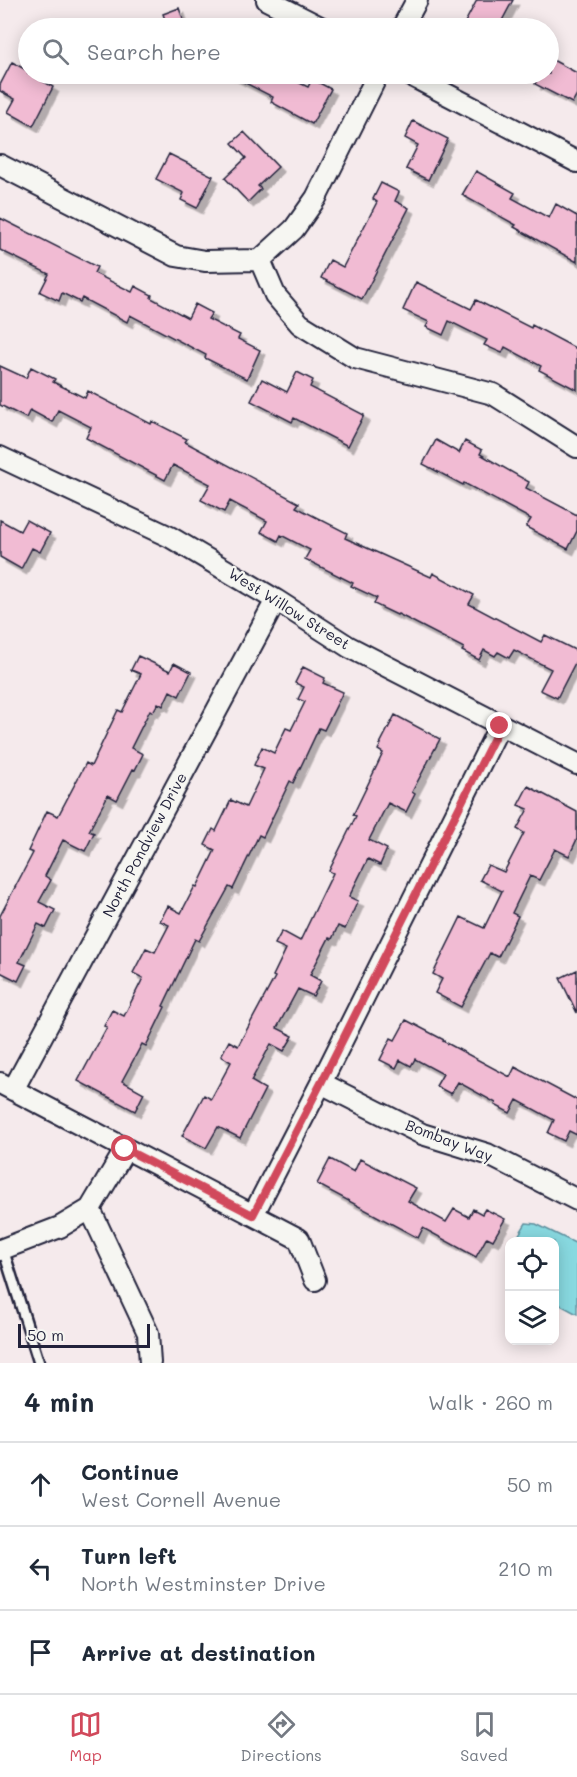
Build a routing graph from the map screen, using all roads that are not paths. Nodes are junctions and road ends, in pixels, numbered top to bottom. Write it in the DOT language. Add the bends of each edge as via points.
graph roads {
  1 [pos="267,0"];
  2 [pos="417,0"];
  3 [pos="302,18"];
  4 [pos="407,18"];
  5 [pos="373,84"];
  6 [pos="427,84"];
  7 [pos="577,162"];
  8 [pos="0,165"];
  9 [pos="260,260"];
  10 [pos="577,447"];
  11 [pos="0,457"];
  12 [pos="276,600"];
  13 [pos="500,726"];
  14 [pos="577,764"];
  15 [pos="321,1083"];
  16 [pos="7,1087"];
  17 [pos="125,1149"];
  18 [pos="577,1200"];
  19 [pos="90,1209"];
  20 [pos="253,1215"];
  21 [pos="2,1250"];
  22 [pos="315,1280"];
  23 [pos="39,1363"];
  24 [pos="150,1363"];
  1 -- 3 [label="street"];
  2 -- 4 [label="street"];
  5 -- 9 [label="street" via="316,198 294,229"];
  6 -- 7 [label="street"];
  8 -- 9 [label="street" via="176,256 205,261"];
  9 -- 10 [label="street" via="275,295 300,324 355,358 493,394"];
  11 -- 12 [label="street, West Willow Street" via="170,537"];
  12 -- 13 [label="street, West Willow Street" via="348,647"];
  12 -- 16 [label="street, North Pondview Drive"];
  13 -- 14 [label="street, West Willow Street"];
  13 -- 15 [label="street"];
  15 -- 18 [label="street, Bombay Way" via="422,1134 487,1154"];
  15 -- 20 [label="street"];
  16 -- 17 [label="street"];
  17 -- 19 [label="street"];
  17 -- 20 [label="street"];
  19 -- 21 [label="street" via="60,1227"];
  19 -- 24 [label="street" via="148,1333"];
  20 -- 22 [label="street" via="299,1239"];
  21 -- 23 [label="lane"];
}
